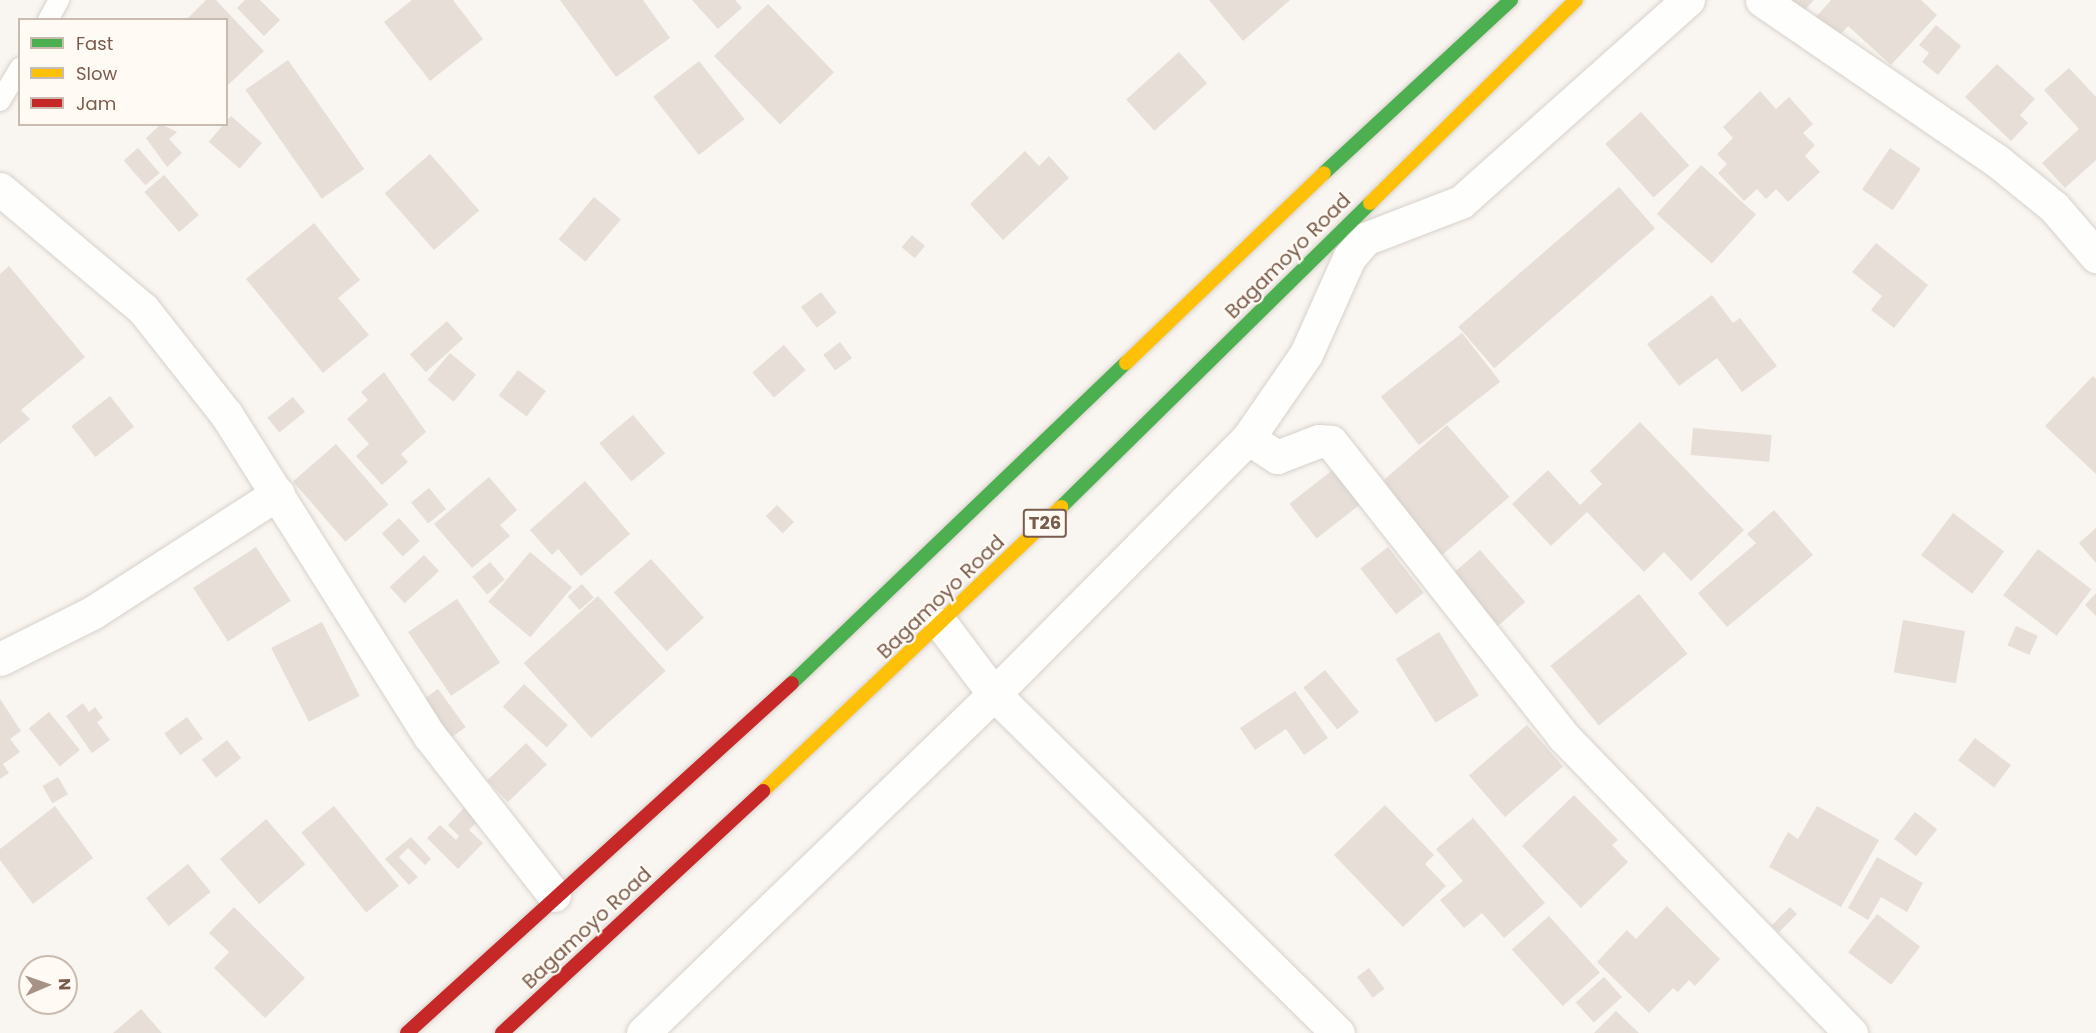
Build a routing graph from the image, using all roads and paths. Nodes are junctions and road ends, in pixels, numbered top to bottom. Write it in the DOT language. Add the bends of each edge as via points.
graph roads {
  1 [pos="59,0"];
  2 [pos="1511,0"];
  3 [pos="1576,0"];
  4 [pos="1688,0"];
  5 [pos="1762,0"];
  6 [pos="49,18"];
  7 [pos="18,71"];
  8 [pos="0,101"];
  9 [pos="0,189"];
  10 [pos="1358,231"];
  11 [pos="2096,256"];
  12 [pos="1248,438"];
  13 [pos="278,494"];
  14 [pos="942,625"];
  15 [pos="0,659"];
  16 [pos="994,694"];
  17 [pos="554,895"];
  18 [pos="407,1033"];
  19 [pos="502,1033"];
  20 [pos="643,1033"];
  21 [pos="1338,1033"];
  22 [pos="1851,1033"];
  1 -- 6 [label="lane"];
  2 -- 17 [label="main road" via="1280,213 903,582"];
  3 -- 10 [label="main road, Bagamoyo Road / T26"];
  4 -- 10 [label="street" via="1461,202"];
  5 -- 11 [label="street" via="1996,160 2054,207"];
  7 -- 8 [label="lane"];
  9 -- 13 [label="street" via="142,309 226,414"];
  10 -- 12 [label="street" via="1306,354"];
  10 -- 14 [label="main road, Bagamoyo Road / T26"];
  12 -- 16 [label="street"];
  12 -- 22 [label="street" via="1277,457 1319,441 1331,442 1563,736"];
  13 -- 15 [label="street" via="92,613"];
  13 -- 17 [label="street" via="429,735"];
  14 -- 16 [label="street"];
  14 -- 19 [label="main road, Bagamoyo Road / T26"];
  16 -- 20 [label="street"];
  16 -- 21 [label="street"];
  17 -- 18 [label="main road"];
}
